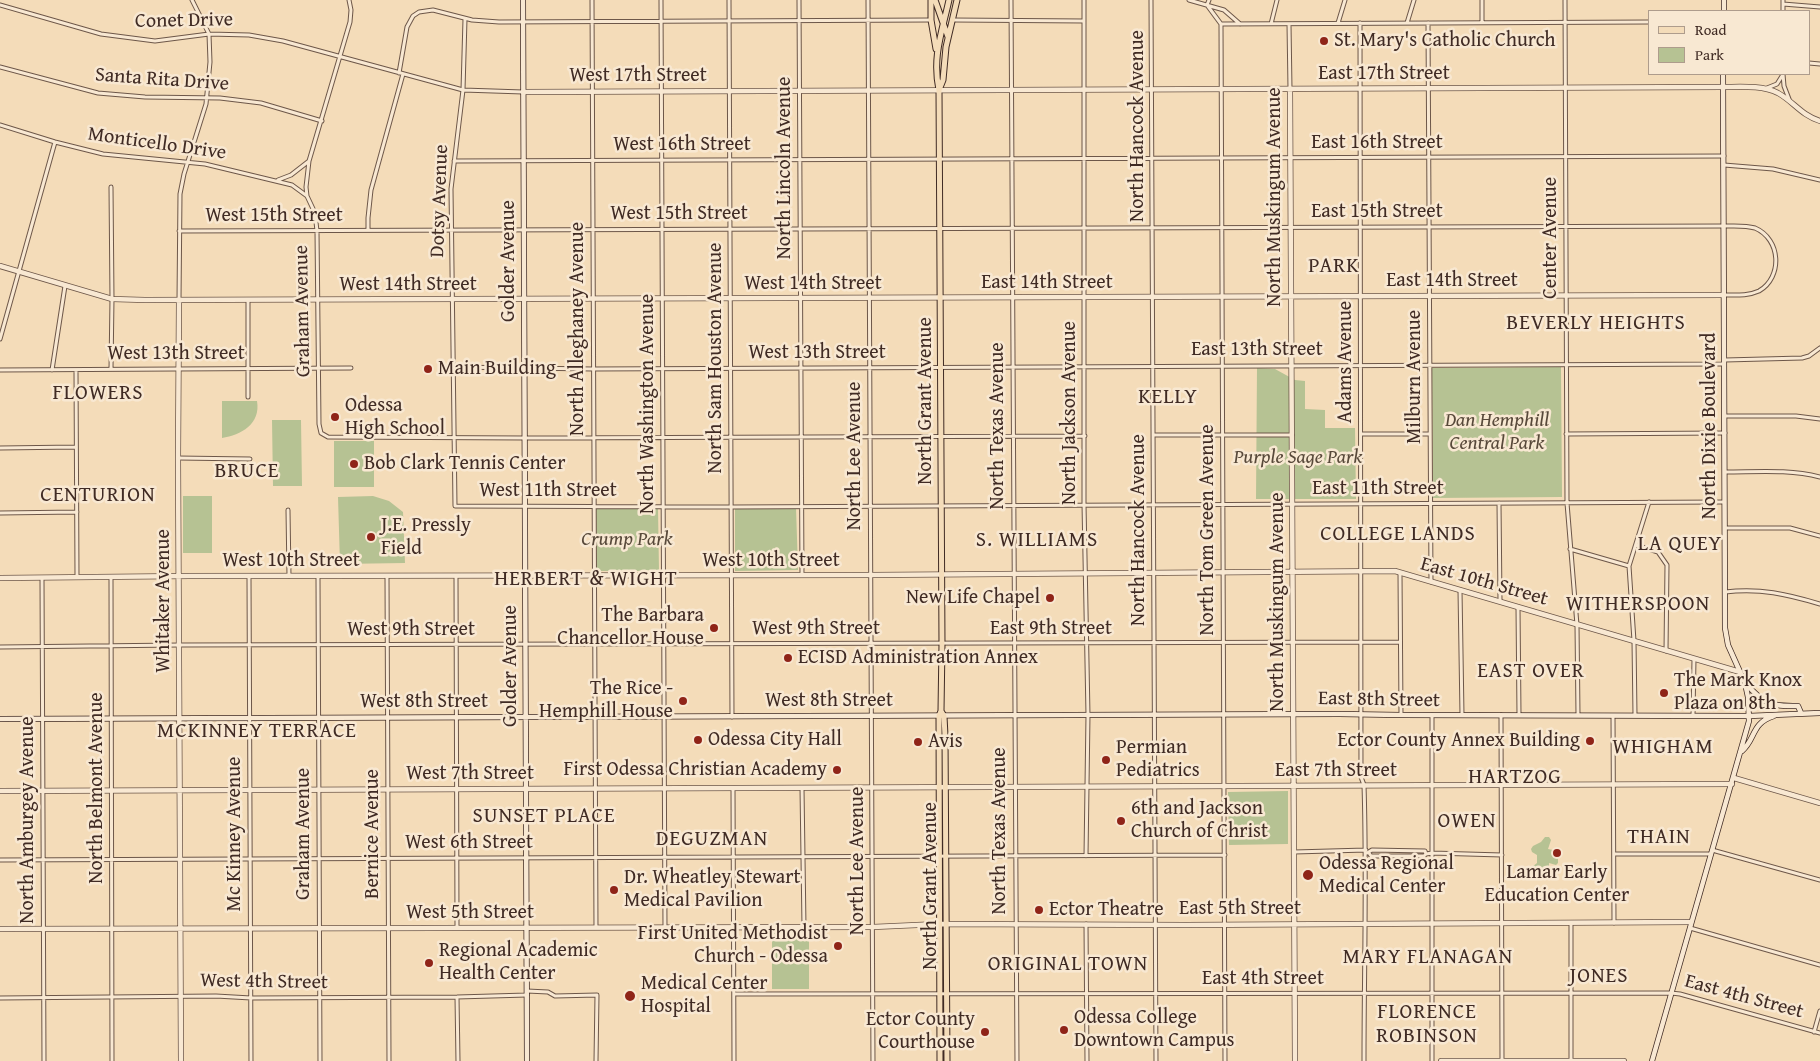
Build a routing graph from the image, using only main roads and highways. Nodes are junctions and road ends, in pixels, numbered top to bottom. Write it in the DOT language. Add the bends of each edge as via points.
graph roads {
  1 [pos="931,0"];
  2 [pos="935,0"];
  3 [pos="950,0"];
  4 [pos="957,0"];
  5 [pos="944,23"];
  6 [pos="948,37"];
  7 [pos="936,54"];
  8 [pos="939,90"];
  9 [pos="942,786"];
  10 [pos="940,1061"];
  11 [pos="946,1061"];
  1 -- 7 [label="main road"];
  2 -- 5 [label="main road"];
  3 -- 5 [label="main road"];
  4 -- 6 [label="main road, North Grant Avenue"];
  5 -- 6 [label="main road"];
  5 -- 7 [label="main road"];
  6 -- 8 [label="main road, North Grant Avenue"];
  7 -- 8 [label="main road, North Grant Avenue"];
  8 -- 9 [label="main road, North Grant Avenue"];
  9 -- 10 [label="main road, North Grant Avenue"];
  9 -- 11 [label="main road, North Grant Avenue" via="946,855"];
}
